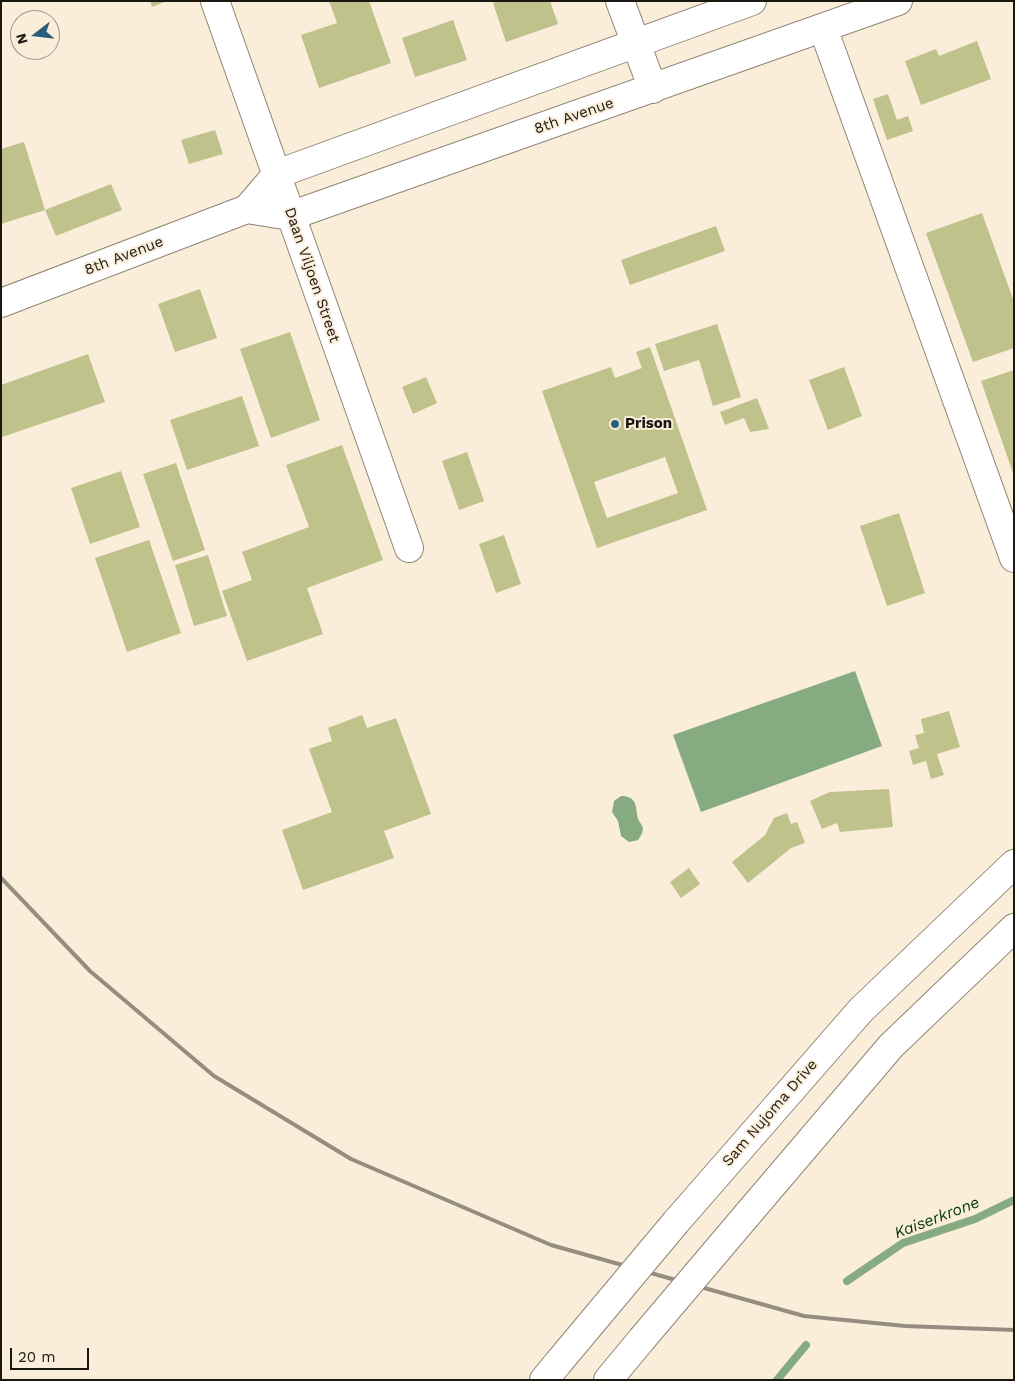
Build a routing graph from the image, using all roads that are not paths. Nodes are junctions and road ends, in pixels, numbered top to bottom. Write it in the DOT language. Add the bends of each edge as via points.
graph roads {
  1 [pos="215,1"];
  2 [pos="620,1"];
  3 [pos="752,1"];
  4 [pos="898,1"];
  5 [pos="823,28"];
  6 [pos="635,44"];
  7 [pos="653,89"];
  8 [pos="277,174"];
  9 [pos="247,209"];
  10 [pos="290,216"];
  11 [pos="1,303"];
  12 [pos="409,548"];
  13 [pos="1014,558"];
  14 [pos="1014,864"];
  15 [pos="1014,928"];
  16 [pos="551,1371"];
  17 [pos="608,1380"];
  1 -- 8 [label="street, Daan Viljoen Street"];
  2 -- 6 [label="street"];
  3 -- 6 [label="street, 8th Avenue"];
  4 -- 5 [label="street, 8th Avenue"];
  5 -- 7 [label="street, 8th Avenue"];
  5 -- 13 [label="street"];
  6 -- 7 [label="street"];
  6 -- 8 [label="street, 8th Avenue"];
  7 -- 10 [label="street, 8th Avenue"];
  8 -- 9 [label="street, 8th Avenue"];
  8 -- 10 [label="street, Daan Viljoen Street"];
  9 -- 10 [label="street, 8th Avenue"];
  9 -- 11 [label="street, 8th Avenue"];
  10 -- 12 [label="street, Daan Viljoen Street"];
  14 -- 16 [label="street, Sam Nujoma Drive, bridge" via="861,1010"];
  15 -- 17 [label="street, bridge" via="891,1046"];
}
